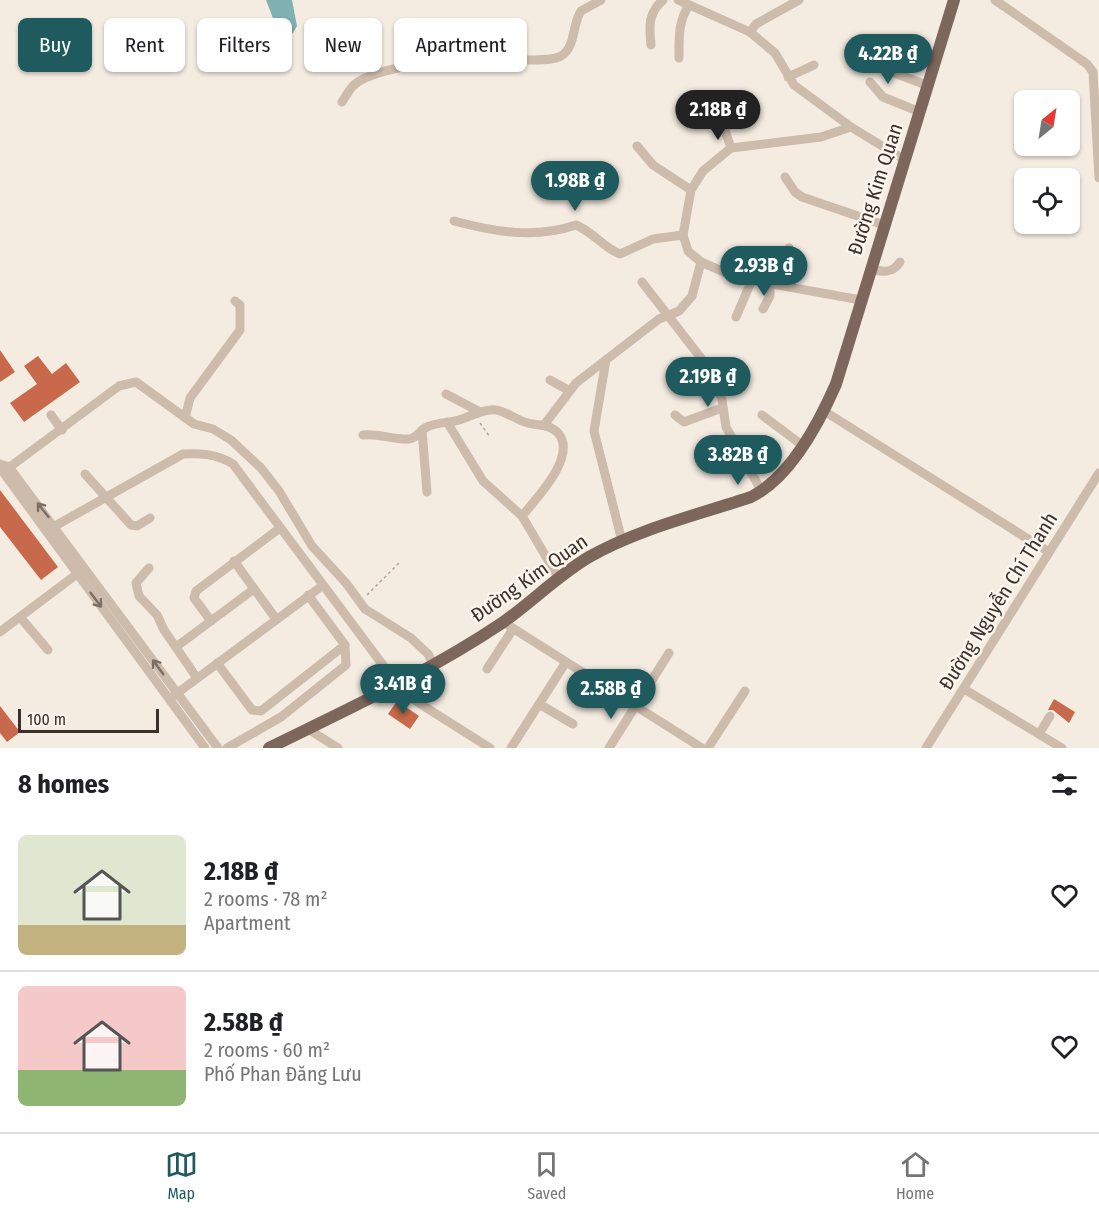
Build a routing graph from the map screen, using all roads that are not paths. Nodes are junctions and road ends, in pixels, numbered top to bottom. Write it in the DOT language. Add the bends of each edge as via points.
graph roads {
  1 [pos="601,0"];
  2 [pos="663,0"];
  3 [pos="678,0"];
  4 [pos="799,0"];
  5 [pos="954,0"];
  6 [pos="995,0"];
  7 [pos="689,5"];
  8 [pos="750,32"];
  9 [pos="651,45"];
  10 [pos="679,58"];
  11 [pos="857,58"];
  12 [pos="527,59"];
  13 [pos="814,65"];
  14 [pos="394,71"];
  15 [pos="788,76"];
  16 [pos="870,82"];
  17 [pos="929,86"];
  18 [pos="342,102"];
  19 [pos="717,106"];
  20 [pos="920,112"];
  21 [pos="851,127"];
  22 [pos="637,146"];
  23 [pos="731,148"];
  24 [pos="905,160"];
  25 [pos="786,177"];
  26 [pos="1099,178"];
  27 [pos="691,190"];
  28 [pos="454,221"];
  29 [pos="884,225"];
  30 [pos="683,235"];
  31 [pos="789,248"];
  32 [pos="701,262"];
  33 [pos="900,262"];
  34 [pos="870,269"];
  35 [pos="642,282"];
  36 [pos="751,282"];
  37 [pos="770,284"];
  38 [pos="783,285"];
  39 [pos="861,300"];
  40 [pos="235,301"];
  41 [pos="763,309"];
  42 [pos="670,314"];
  43 [pos="736,317"];
  44 [pos="606,360"];
  45 [pos="550,380"];
  46 [pos="568,390"];
  47 [pos="446,394"];
  48 [pos="722,408"];
  49 [pos="824,411"];
  50 [pos="477,413"];
  51 [pos="51,415"];
  52 [pos="675,415"];
  53 [pos="762,415"];
  54 [pos="185,418"];
  55 [pos="447,422"];
  56 [pos="544,425"];
  57 [pos="62,430"];
  58 [pos="422,430"];
  59 [pos="363,435"];
  60 [pos="802,445"];
  61 [pos="3,468"];
  62 [pos="1099,473"];
  63 [pos="85,474"];
  64 [pos="427,492"];
  65 [pos="762,492"];
  66 [pos="106,497"];
  67 [pos="522,516"];
  68 [pos="150,518"];
  69 [pos="56,526"];
  70 [pos="280,528"];
  71 [pos="622,541"];
  72 [pos="1049,552"];
  73 [pos="234,561"];
  74 [pos="86,568"];
  75 [pos="149,568"];
  76 [pos="77,575"];
  77 [pos="558,577"];
  78 [pos="322,586"];
  79 [pos="254,589"];
  80 [pos="308,595"];
  81 [pos="20,617"];
  82 [pos="276,619"];
  83 [pos="211,621"];
  84 [pos="508,625"];
  85 [pos="0,633"];
  86 [pos="345,645"];
  87 [pos="176,647"];
  88 [pos="48,650"];
  89 [pos="669,653"];
  90 [pos="566,662"];
  91 [pos="217,663"];
  92 [pos="433,664"];
  93 [pos="487,669"];
  94 [pos="197,678"];
  95 [pos="394,685"];
  96 [pos="963,689"];
  97 [pos="745,691"];
  98 [pos="173,697"];
  99 [pos="539,704"];
  100 [pos="636,706"];
  101 [pos="1050,716"];
  102 [pos="573,724"];
  103 [pos="308,729"];
  104 [pos="1039,734"];
  105 [pos="205,748"];
  106 [pos="218,748"];
  107 [pos="227,748"];
  108 [pos="269,748"];
  109 [pos="338,748"];
  110 [pos="490,748"];
  111 [pos="511,748"];
  112 [pos="610,748"];
  113 [pos="702,748"];
  114 [pos="708,748"];
  115 [pos="926,748"];
  116 [pos="1062,748"];
  1 -- 12 [label="street" via="581,11 567,51 559,57"];
  2 -- 9 [label="street" via="649,22"];
  3 -- 7 [label="street"];
  4 -- 8 [label="street" via="756,24"];
  5 -- 17 [label="main road, Đường Kim Quan"];
  6 -- 26 [label="street" via="1093,72"];
  7 -- 8 [label="street"];
  7 -- 10 [label="street" via="679,32"];
  8 -- 15 [label="street" via="775,54"];
  11 -- 17 [label="street"];
  13 -- 15 [label="street"];
  14 -- 18 [label="street" via="355,84"];
  15 -- 21 [label="street" via="807,96"];
  16 -- 20 [label="street" via="883,97"];
  17 -- 20 [label="main road, Đường Kim Quan"];
  19 -- 23 [label="street"];
  20 -- 24 [label="main road, Đường Kim Quan"];
  21 -- 23 [label="street" via="822,137"];
  21 -- 24 [label="street"];
  22 -- 27 [label="street" via="653,165"];
  23 -- 27 [label="street" via="703,171"];
  24 -- 29 [label="main road, Đường Kim Quan"];
  25 -- 29 [label="street" via="802,197"];
  27 -- 30 [label="street"];
  28 -- 30 [label="street" via="480,228 551,234 576,225 620,254 653,239"];
  29 -- 34 [label="main road, Đường Kim Quan"];
  30 -- 32 [label="street" via="688,251"];
  31 -- 38 [label="street"];
  32 -- 36 [label="street"];
  32 -- 42 [label="street" via="692,296 679,311"];
  33 -- 34 [label="street" via="888,272"];
  34 -- 39 [label="main road, Đường Kim Quan"];
  35 -- 42 [label="street"];
  36 -- 37 [label="street"];
  36 -- 43 [label="street"];
  37 -- 38 [label="street"];
  37 -- 41 [label="street" via="770,296"];
  38 -- 39 [label="street"];
  39 -- 49 [label="main road, Đường Kim Quan"];
  40 -- 54 [label="street" via="240,305 240,330 190,398"];
  42 -- 44 [label="street"];
  42 -- 48 [label="street" via="711,371"];
  44 -- 46 [label="street"];
  44 -- 71 [label="street" via="594,431"];
  45 -- 46 [label="street"];
  46 -- 56 [label="street"];
  47 -- 50 [label="street"];
  48 -- 52 [label="street" via="683,423"];
  48 -- 65 [label="street" via="726,427"];
  49 -- 60 [label="main road, Đường Kim Quan"];
  49 -- 72 [label="street"];
  50 -- 55 [label="street"];
  50 -- 56 [label="street" via="497,410"];
  51 -- 57 [label="street"];
  53 -- 60 [label="street"];
  54 -- 57 [label="street" via="146,387 128,382"];
  54 -- 92 [label="street" via="221,433 261,468 312,546 359,602 371,614 411,638"];
  55 -- 58 [label="street"];
  55 -- 67 [label="street" via="483,481"];
  56 -- 67 [label="street" via="559,434 564,446 562,458 555,474"];
  57 -- 61 [label="street"];
  58 -- 59 [label="street" via="408,439"];
  58 -- 64 [label="street"];
  60 -- 65 [label="main road, Đường Kim Quan"];
  69 -- 61 [label="street, one-way"];
  61 -- 76 [label="street"];
  62 -- 72 [label="street, Đường Nguyễn Chí Thanh"];
  63 -- 66 [label="street"];
  65 -- 71 [label="main road, Đường Kim Quan"];
  66 -- 68 [label="street" via="131,525 137,526"];
  66 -- 69 [label="street"];
  66 -- 70 [label="street" via="183,454 204,453 233,464"];
  67 -- 77 [label="street"];
  69 -- 74 [label="street"];
  70 -- 73 [label="street"];
  70 -- 78 [label="street"];
  71 -- 77 [label="main road, Đường Kim Quan"];
  72 -- 96 [label="street, Đường Nguyễn Chí Thanh"];
  73 -- 79 [label="street"];
  73 -- 83 [label="street" via="196,591 194,598"];
  74 -- 76 [label="street"];
  98 -- 74 [label="street, one-way"];
  75 -- 87 [label="street" via="136,584 139,596 157,615"];
  76 -- 81 [label="street"];
  76 -- 98 [label="street, one-way"];
  77 -- 84 [label="main road, Đường Kim Quan"];
  78 -- 80 [label="street"];
  78 -- 95 [label="street"];
  79 -- 82 [label="street"];
  79 -- 83 [label="street"];
  80 -- 82 [label="street"];
  80 -- 86 [label="street"];
  81 -- 85 [label="street"];
  81 -- 88 [label="street"];
  82 -- 91 [label="street"];
  83 -- 87 [label="street"];
  84 -- 90 [label="street"];
  84 -- 92 [label="main road, Đường Kim Quan"];
  84 -- 93 [label="street"];
  86 -- 91 [label="street" via="261,711 252,710"];
  86 -- 107 [label="street" via="346,665 281,717"];
  87 -- 94 [label="street"];
  89 -- 100 [label="street"];
  90 -- 99 [label="street"];
  90 -- 100 [label="street"];
  91 -- 94 [label="street"];
  92 -- 95 [label="main road, Đường Kim Quan"];
  94 -- 98 [label="street"];
  95 -- 103 [label="main road, Đường Kim Quan"];
  95 -- 110 [label="street"];
  96 -- 104 [label="street"];
  96 -- 115 [label="street, Đường Nguyễn Chí Thanh"];
  97 -- 114 [label="street"];
  98 -- 105 [label="street"];
  98 -- 106 [label="street"];
  99 -- 102 [label="street"];
  99 -- 111 [label="street"];
  100 -- 112 [label="street"];
  100 -- 113 [label="street"];
  101 -- 104 [label="street"];
  103 -- 108 [label="main road, Đường Kim Quan"];
  103 -- 109 [label="street"];
  104 -- 116 [label="street"];
}
